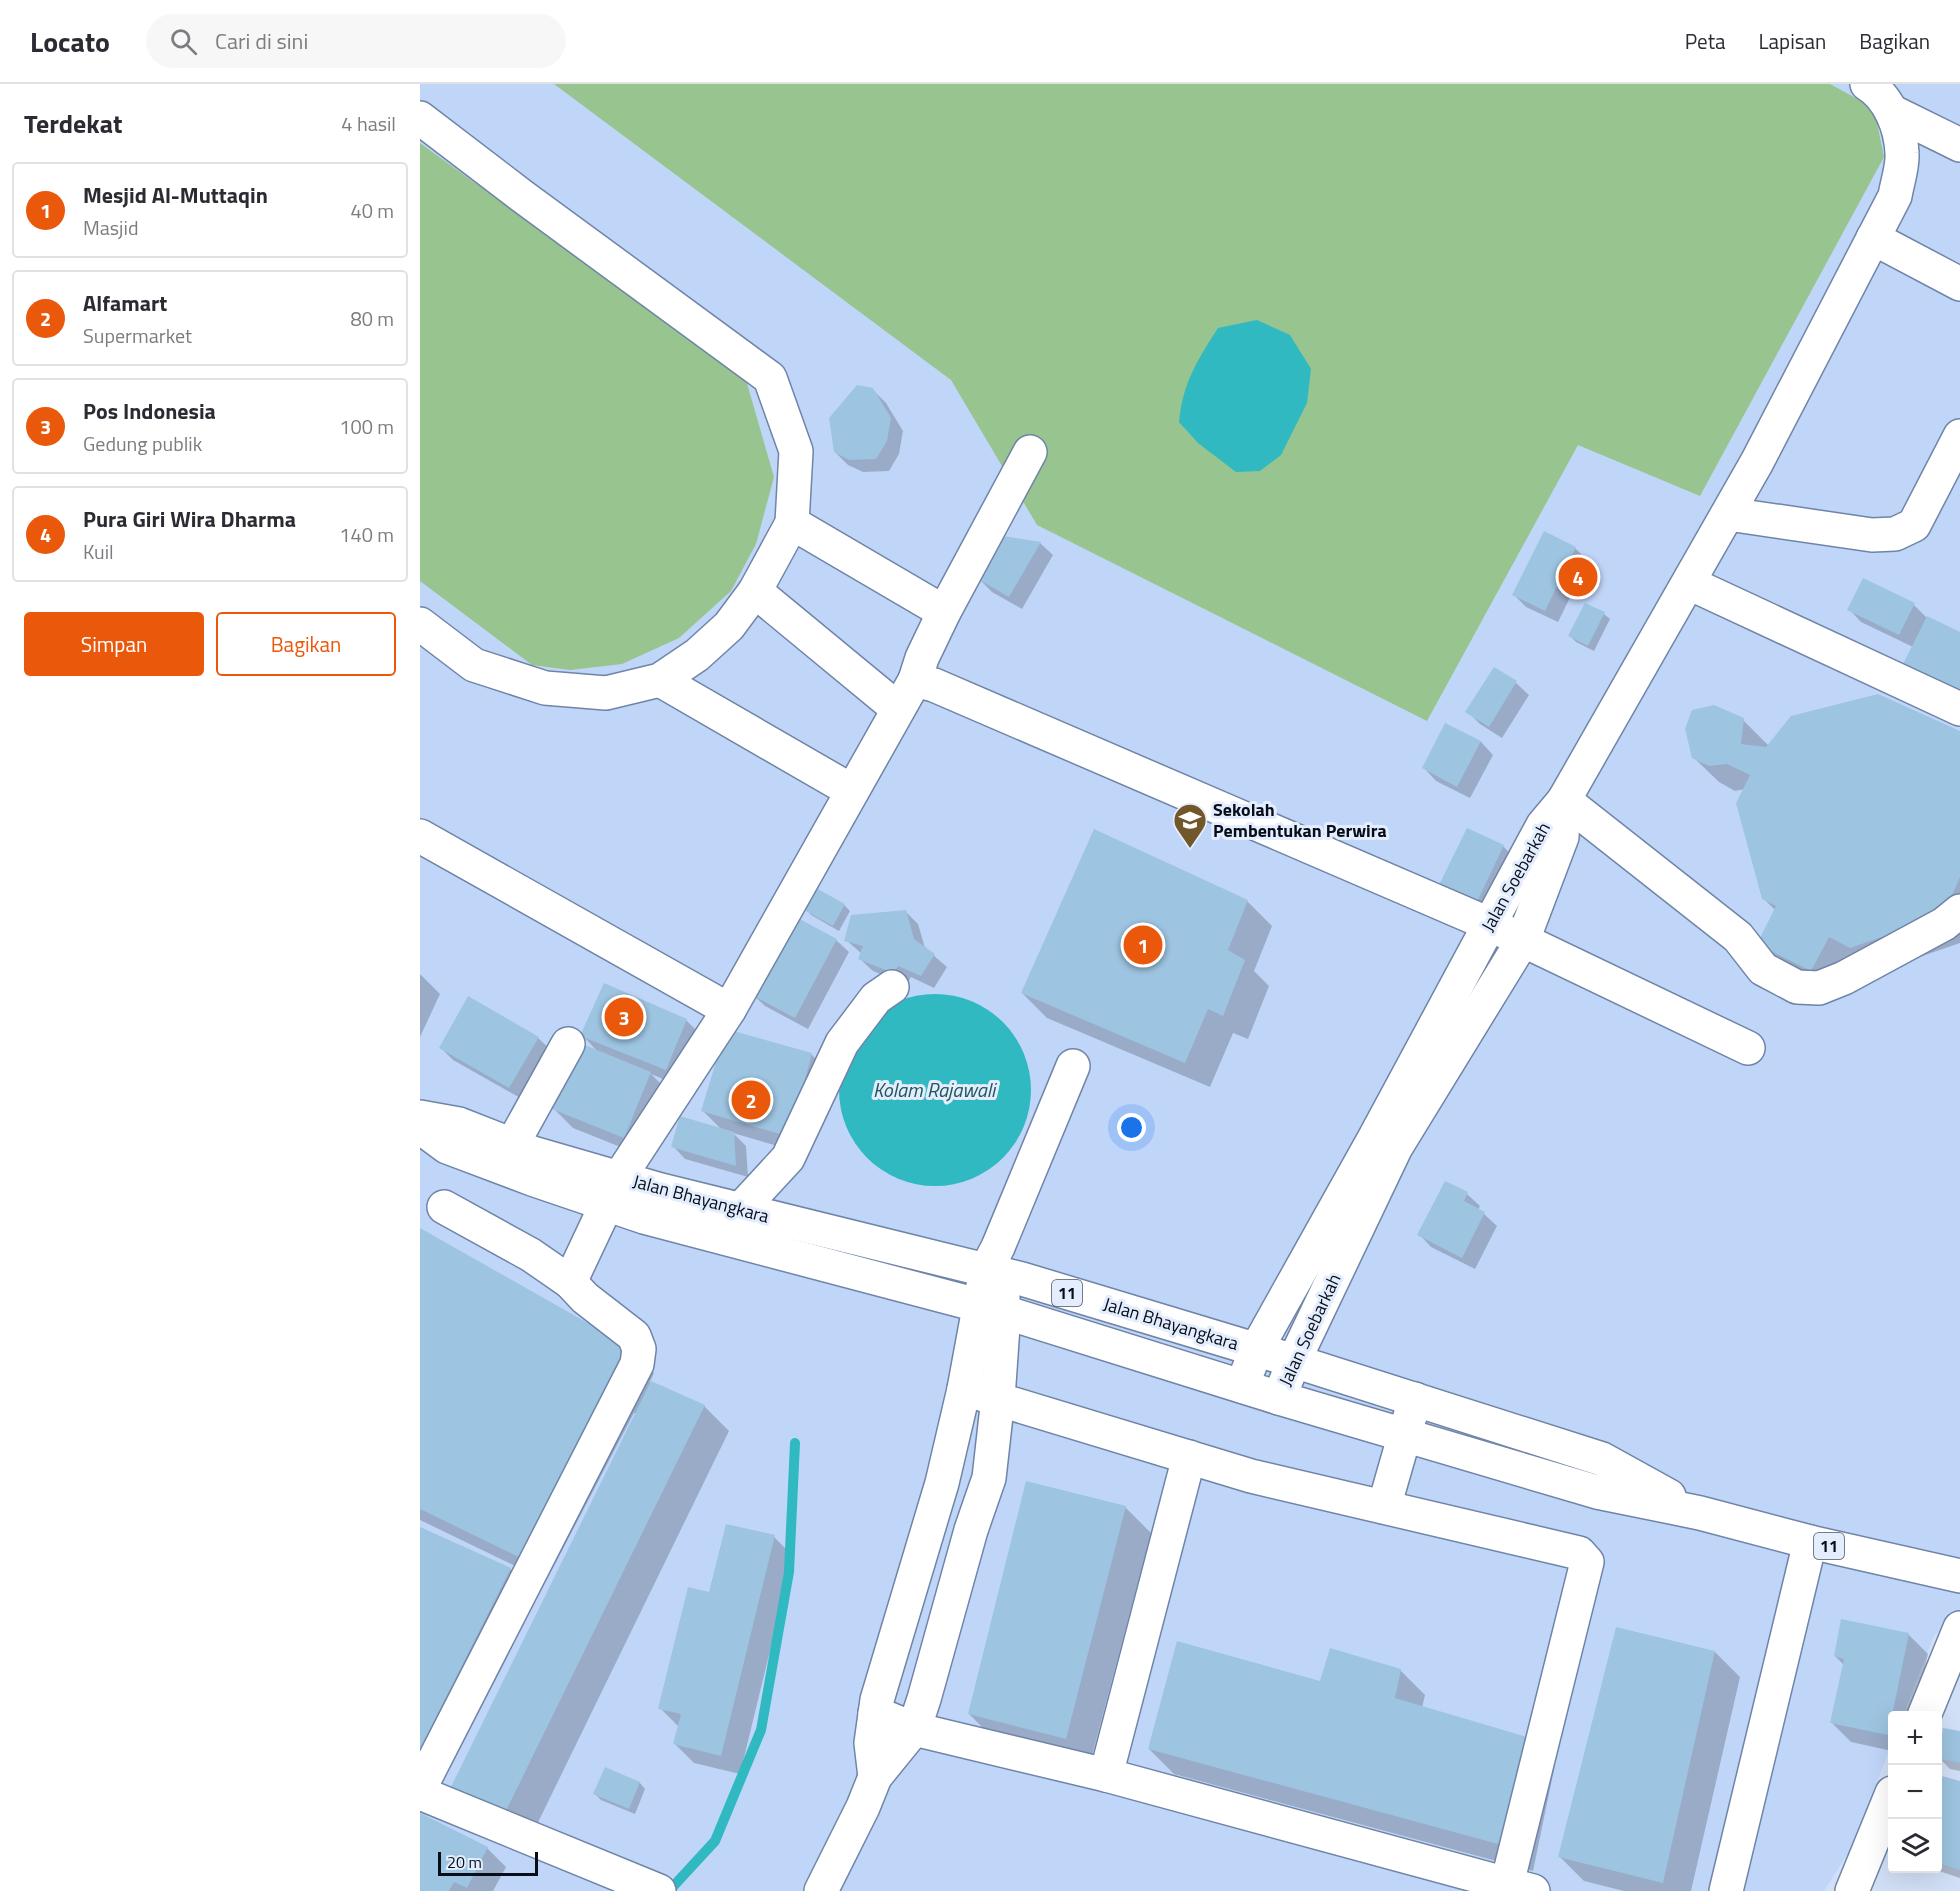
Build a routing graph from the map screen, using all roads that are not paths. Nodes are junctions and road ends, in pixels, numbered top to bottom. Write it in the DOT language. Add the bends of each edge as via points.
graph roads {
  1 [pos="1867,84"];
  2 [pos="1893,112"];
  3 [pos="420,118"];
  4 [pos="1960,145"];
  5 [pos="1873,238"];
  6 [pos="1960,284"];
  7 [pos="1960,436"];
  8 [pos="1030,452"];
  9 [pos="1728,514"];
  10 [pos="792,523"];
  11 [pos="1689,583"];
  12 [pos="755,591"];
  13 [pos="944,612"];
  14 [pos="420,624"];
  15 [pos="660,680"];
  16 [pos="915,680"];
  17 [pos="898,709"];
  18 [pos="1960,709"];
  19 [pos="852,791"];
  20 [pos="1564,800"];
  21 [pos="420,836"];
  22 [pos="1960,911"];
  23 [pos="1489,924"];
  24 [pos="1523,940"];
  25 [pos="892,987"];
  26 [pos="729,1010"];
  27 [pos="568,1044"];
  28 [pos="1748,1048"];
  29 [pos="1073,1066"];
  30 [pos="420,1118"];
  31 [pos="420,1127"];
  32 [pos="512,1145"];
  33 [pos="613,1191"];
  34 [pos="444,1207"];
  35 [pos="740,1210"];
  36 [pos="728,1240"];
  37 [pos="995,1264"];
  38 [pos="570,1282"];
  39 [pos="992,1309"];
  40 [pos="1256,1350"];
  41 [pos="1294,1361"];
  42 [pos="1242,1386"];
  43 [pos="964,1389"];
  44 [pos="998,1398"];
  45 [pos="1279,1398"];
  46 [pos="1414,1399"];
  47 [pos="1404,1435"];
  48 [pos="1189,1457"];
  49 [pos="1384,1507"];
  50 [pos="1700,1513"];
  51 [pos="1810,1542"];
  52 [pos="1960,1576"];
  53 [pos="1960,1628"];
  54 [pos="1926,1711"];
  55 [pos="874,1713"];
  56 [pos="914,1729"];
  57 [pos="1106,1774"];
  58 [pos="875,1777"];
  59 [pos="420,1788"];
  60 [pos="420,1793"];
  61 [pos="1888,1805"];
  62 [pos="1520,1887"];
  63 [pos="659,1891"];
  64 [pos="821,1891"];
  65 [pos="1726,1891"];
  66 [pos="1852,1891"];
  1 -- 2 [label="main road"];
  2 -- 4 [label="main road"];
  2 -- 5 [label="main road" via="1902,154 1895,196"];
  3 -- 10 [label="main road" via="770,378 796,451"];
  5 -- 6 [label="main road"];
  5 -- 9 [label="main road"];
  7 -- 9 [label="main road" via="1914,525 1896,534 1872,535"];
  8 -- 13 [label="main road"];
  9 -- 11 [label="main road"];
  10 -- 12 [label="main road"];
  10 -- 13 [label="main road"];
  11 -- 18 [label="main road"];
  11 -- 20 [label="main road"];
  12 -- 15 [label="main road" via="729,626 697,655"];
  12 -- 17 [label="main road"];
  13 -- 16 [label="main road"];
  14 -- 15 [label="main road" via="474,665 545,688 606,693"];
  15 -- 19 [label="main road"];
  16 -- 17 [label="main road"];
  16 -- 23 [label="main road"];
  17 -- 19 [label="main road"];
  19 -- 26 [label="main road"];
  20 -- 22 [label="main road" via="1738,937 1763,969 1797,987 1819,988 1844,978 1944,924"];
  20 -- 23 [label="main road, Jalan Soebarkah" via="1543,825"];
  20 -- 24 [label="main road, Jalan Soebarkah" via="1562,837"];
  21 -- 26 [label="main road"];
  23 -- 24 [label="main road"];
  23 -- 40 [label="main road, Jalan Soebarkah"];
  24 -- 28 [label="main road"];
  24 -- 41 [label="main road, Jalan Soebarkah" via="1396,1147"];
  25 -- 35 [label="main road" via="876,998 842,1043 788,1158"];
  26 -- 33 [label="main road"];
  27 -- 32 [label="main road"];
  29 -- 37 [label="main road"];
  30 -- 32 [label="main road, Jalan Bhayangkara / 11" via="459,1124"];
  31 -- 33 [label="main road, Jalan Bhayangkara / 11" via="447,1147"];
  32 -- 33 [label="main road, Jalan Bhayangkara / 11"];
  33 -- 35 [label="main road, Jalan Bhayangkara / 11"];
  33 -- 36 [label="main road, Jalan Bhayangkara / 11" via="644,1217"];
  33 -- 38 [label="main road"];
  34 -- 38 [label="main road" via="531,1255"];
  35 -- 36 [label="main road"];
  35 -- 37 [label="main road, Jalan Bhayangkara / 11"];
  36 -- 39 [label="main road, Jalan Bhayangkara / 11"];
  37 -- 39 [label="main road"];
  37 -- 40 [label="main road, Jalan Bhayangkara / 11"];
  38 -- 59 [label="main road" via="634,1336 639,1349 637,1364"];
  39 -- 42 [label="main road, Jalan Bhayangkara / 11"];
  39 -- 43 [label="main road"];
  39 -- 44 [label="main road"];
  40 -- 41 [label="main road, Jalan Bhayangkara / 11"];
  40 -- 42 [label="main road, Jalan Soebarkah"];
  41 -- 45 [label="main road, Jalan Soebarkah"];
  41 -- 46 [label="main road, Jalan Bhayangkara / 11"];
  42 -- 45 [label="main road, Jalan Bhayangkara / 11"];
  43 -- 44 [label="main road"];
  43 -- 55 [label="main road" via="942,1483"];
  44 -- 48 [label="main road"];
  44 -- 56 [label="main road" via="989,1478"];
  45 -- 47 [label="main road, Jalan Bhayangkara / 11"];
  46 -- 47 [label="main road"];
  46 -- 50 [label="main road, Jalan Bhayangkara / 11" via="1602,1459"];
  47 -- 49 [label="main road"];
  47 -- 50 [label="main road, Jalan Bhayangkara / 11" via="1597,1492"];
  48 -- 49 [label="main road" via="1251,1476"];
  48 -- 57 [label="main road"];
  49 -- 62 [label="main road" via="1580,1553 1587,1562"];
  50 -- 51 [label="main road, Jalan Bhayangkara / 11"];
  51 -- 52 [label="main road, Jalan Bhayangkara / 11"];
  51 -- 65 [label="main road"];
  53 -- 54 [label="main road"];
  55 -- 56 [label="main road"];
  55 -- 58 [label="main road" via="871,1743"];
  56 -- 57 [label="main road"];
  56 -- 58 [label="main road"];
  57 -- 62 [label="main road"];
  58 -- 64 [label="main road"];
  60 -- 63 [label="main road"];
  61 -- 66 [label="main road"];
}
